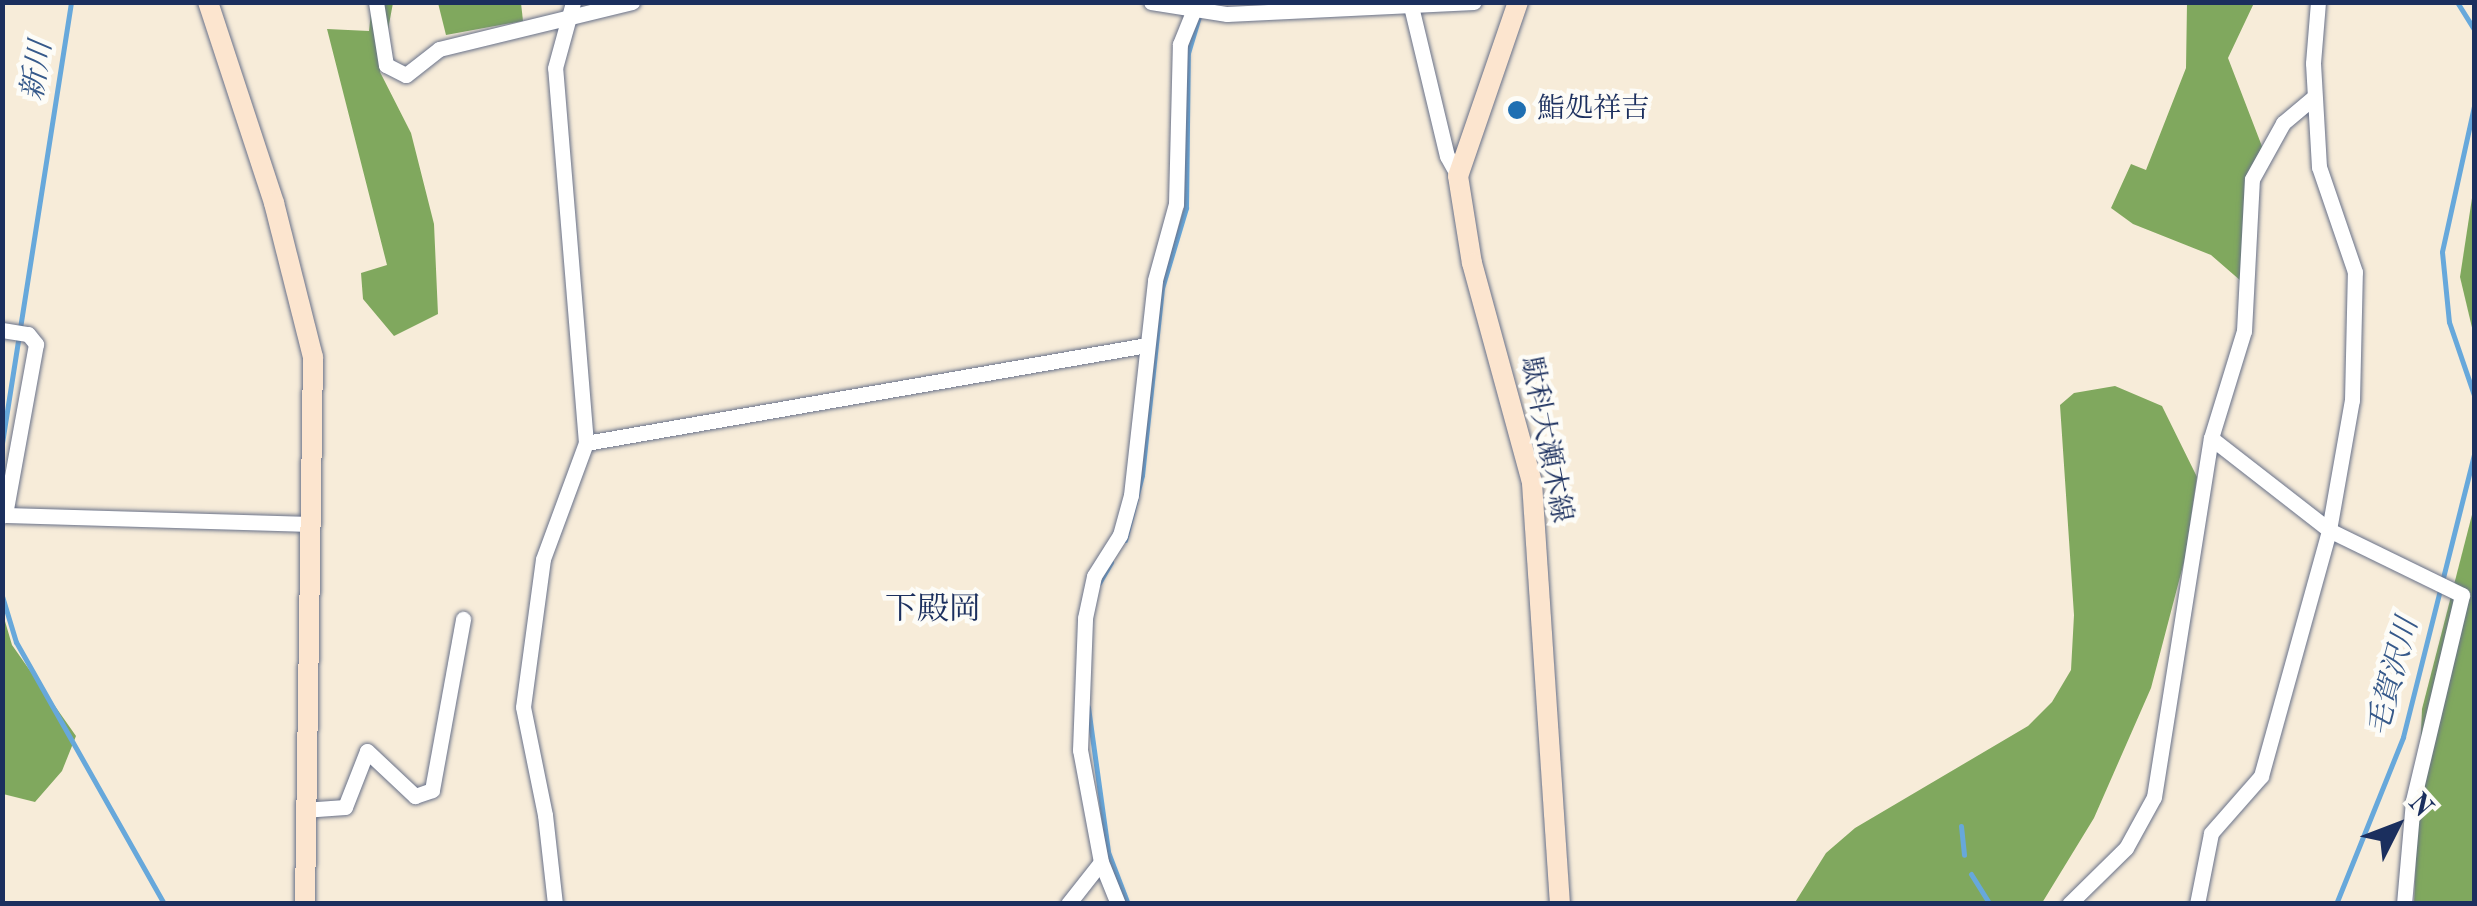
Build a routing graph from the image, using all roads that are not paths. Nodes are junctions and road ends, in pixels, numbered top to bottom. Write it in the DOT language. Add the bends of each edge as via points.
graph roads {
  1 [pos="208,2"];
  2 [pos="376,2"];
  3 [pos="632,2"];
  4 [pos="1150,2"];
  5 [pos="1474,2"];
  6 [pos="1518,2"];
  7 [pos="2318,2"];
  8 [pos="1410,4"];
  9 [pos="1196,5"];
  10 [pos="569,10"];
  11 [pos="2314,97"];
  12 [pos="1458,176"];
  13 [pos="6,330"];
  14 [pos="1146,345"];
  15 [pos="2211,438"];
  16 [pos="586,443"];
  17 [pos="312,524"];
  18 [pos="2328,530"];
  19 [pos="463,619"];
  20 [pos="303,810"];
  21 [pos="1100,862"];
  22 [pos="304,904"];
  23 [pos="554,904"];
  24 [pos="1068,904"];
  25 [pos="1118,904"];
  26 [pos="1560,904"];
  27 [pos="2069,904"];
  28 [pos="2197,904"];
  29 [pos="2404,904"];
  1 -- 17 [label="main road" via="308,323"];
  2 -- 10 [label="street" via="380,49 396,74 406,75 439,49"];
  3 -- 10 [label="street"];
  4 -- 9 [label="street"];
  5 -- 8 [label="street"];
  6 -- 12 [label="main road, 駄科大瀬木線"];
  7 -- 11 [label="street"];
  8 -- 9 [label="street" via="1227,14"];
  8 -- 12 [label="street" via="1446,156"];
  9 -- 14 [label="street" via="1180,44 1176,204"];
  10 -- 16 [label="street" via="555,68"];
  11 -- 15 [label="street" via="2283,123 2252,178 2244,331"];
  11 -- 18 [label="street" via="2319,167 2356,272 2352,400"];
  12 -- 26 [label="main road, 駄科大瀬木線" via="1472,263 1532,482"];
  13 -- 17 [label="street" via="28,334 36,344 5,515"];
  14 -- 16 [label="street"];
  14 -- 21 [label="street" via="1131,496 1120,535 1094,576 1085,618 1080,750"];
  15 -- 18 [label="street"];
  15 -- 27 [label="street" via="2154,797 2126,848"];
  16 -- 23 [label="street" via="543,560 523,706 546,814"];
  17 -- 20 [label="main road"];
  18 -- 28 [label="street" via="2261,776 2211,833"];
  18 -- 29 [label="street" via="2462,595 2413,800"];
  19 -- 20 [label="street" via="432,790 415,796 367,750 344,806"];
  20 -- 22 [label="main road"];
  21 -- 24 [label="street"];
  21 -- 25 [label="street"];
}
